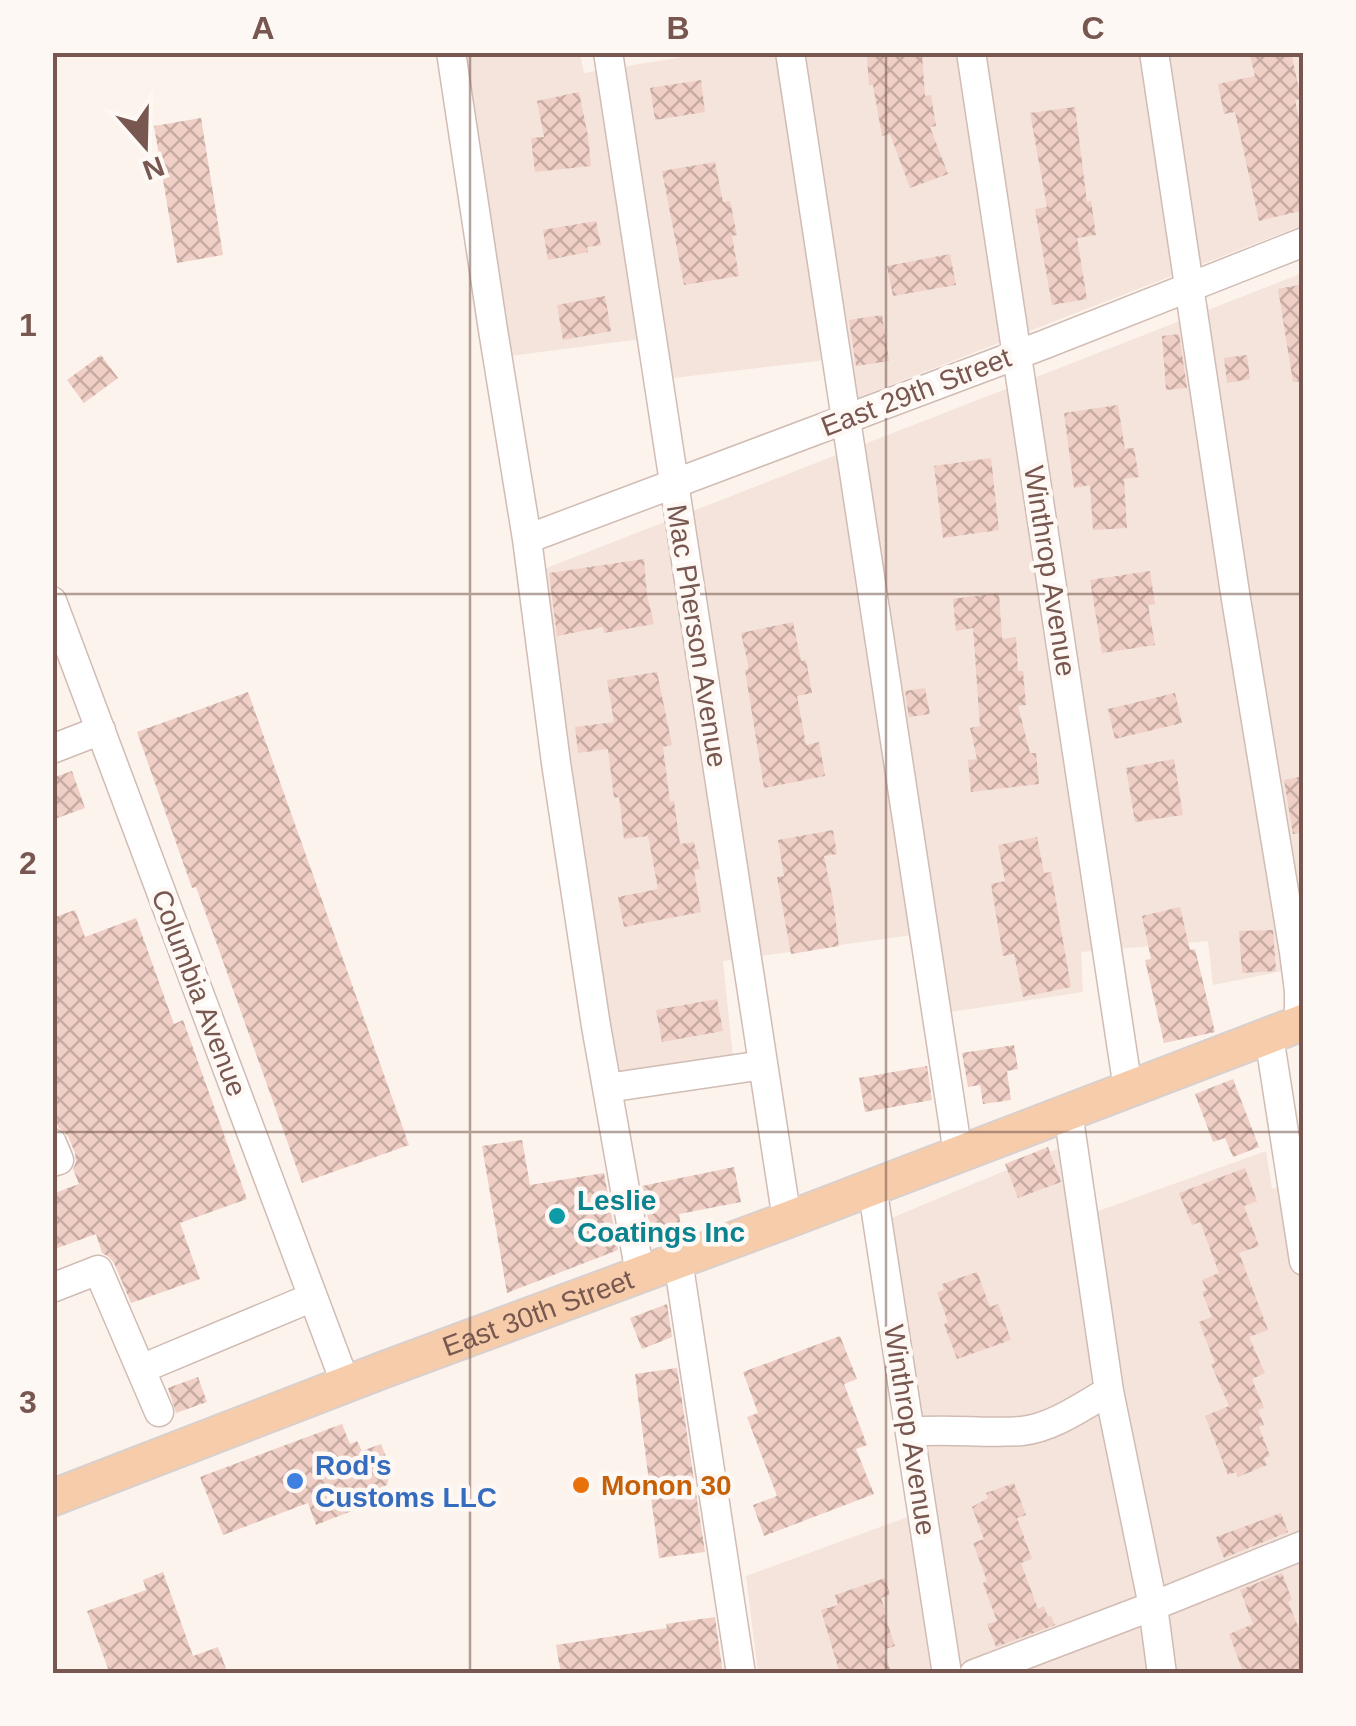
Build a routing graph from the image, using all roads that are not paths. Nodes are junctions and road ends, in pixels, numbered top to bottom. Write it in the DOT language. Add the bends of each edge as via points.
graph roads {
  1 [pos="451,52"];
  2 [pos="608,52"];
  3 [pos="790,52"];
  4 [pos="971,52"];
  5 [pos="1154,52"];
  6 [pos="1304,242"];
  7 [pos="1189,287"];
  8 [pos="1017,354"];
  9 [pos="846,418"];
  10 [pos="674,484"];
  11 [pos="528,540"];
  12 [pos="52,601"];
  13 [pos="101,730"];
  14 [pos="52,749"];
  15 [pos="1299,951"];
  16 [pos="1290,1027"];
  17 [pos="763,1064"];
  18 [pos="608,1088"];
  19 [pos="1128,1088"];
  20 [pos="1068,1112"];
  21 [pos="52,1142"];
  22 [pos="958,1154"];
  23 [pos="52,1162"];
  24 [pos="872,1186"];
  25 [pos="787,1220"];
  26 [pos="678,1260"];
  27 [pos="1304,1262"];
  28 [pos="640,1274"];
  29 [pos="52,1288"];
  30 [pos="313,1297"];
  31 [pos="141,1369"];
  32 [pos="346,1385"];
  33 [pos="1109,1391"];
  34 [pos="159,1412"];
  35 [pos="910,1432"];
  36 [pos="52,1498"];
  37 [pos="1304,1545"];
  38 [pos="1153,1606"];
  39 [pos="741,1674"];
  40 [pos="947,1674"];
  41 [pos="974,1674"];
  42 [pos="1162,1674"];
  1 -- 11 [label="street"];
  2 -- 10 [label="street, Mac Pherson Avenue"];
  3 -- 9 [label="street"];
  4 -- 8 [label="street, Winthrop Avenue"];
  5 -- 7 [label="street"];
  6 -- 7 [label="street, East 29th Street"];
  7 -- 8 [label="street, East 29th Street"];
  7 -- 15 [label="street" via="1253,710"];
  8 -- 9 [label="street, East 29th Street"];
  8 -- 19 [label="street, Winthrop Avenue"];
  9 -- 10 [label="street, East 29th Street"];
  9 -- 22 [label="street"];
  10 -- 11 [label="street, East 29th Street"];
  10 -- 17 [label="street, Mac Pherson Avenue"];
  11 -- 18 [label="street"];
  12 -- 13 [label="street, Columbia Avenue"];
  13 -- 14 [label="street"];
  13 -- 30 [label="street, Columbia Avenue"];
  15 -- 16 [label="street" via="1300,992"];
  16 -- 19 [label="main road, East 30th Street"];
  16 -- 27 [label="street"];
  17 -- 18 [label="street"];
  17 -- 25 [label="street, Mac Pherson Avenue"];
  18 -- 28 [label="street"];
  19 -- 20 [label="main road, East 30th Street"];
  20 -- 22 [label="main road, East 30th Street"];
  20 -- 33 [label="street"];
  21 -- 23 [label="street" via="59,1160"];
  22 -- 24 [label="main road, East 30th Street"];
  24 -- 25 [label="main road, East 30th Street"];
  24 -- 35 [label="street, Winthrop Avenue"];
  25 -- 26 [label="main road, East 30th Street"];
  26 -- 28 [label="main road, East 30th Street"];
  26 -- 39 [label="street"];
  28 -- 32 [label="main road, East 30th Street"];
  29 -- 31 [label="street" via="98,1270"];
  30 -- 31 [label="street"];
  30 -- 32 [label="street, Columbia Avenue"];
  31 -- 34 [label="street"];
  32 -- 36 [label="main road, East 30th Street"];
  33 -- 35 [label="street" via="1025,1431"];
  33 -- 38 [label="street"];
  35 -- 40 [label="street, Winthrop Avenue"];
  37 -- 38 [label="street"];
  38 -- 41 [label="street"];
  38 -- 42 [label="street"];
}
